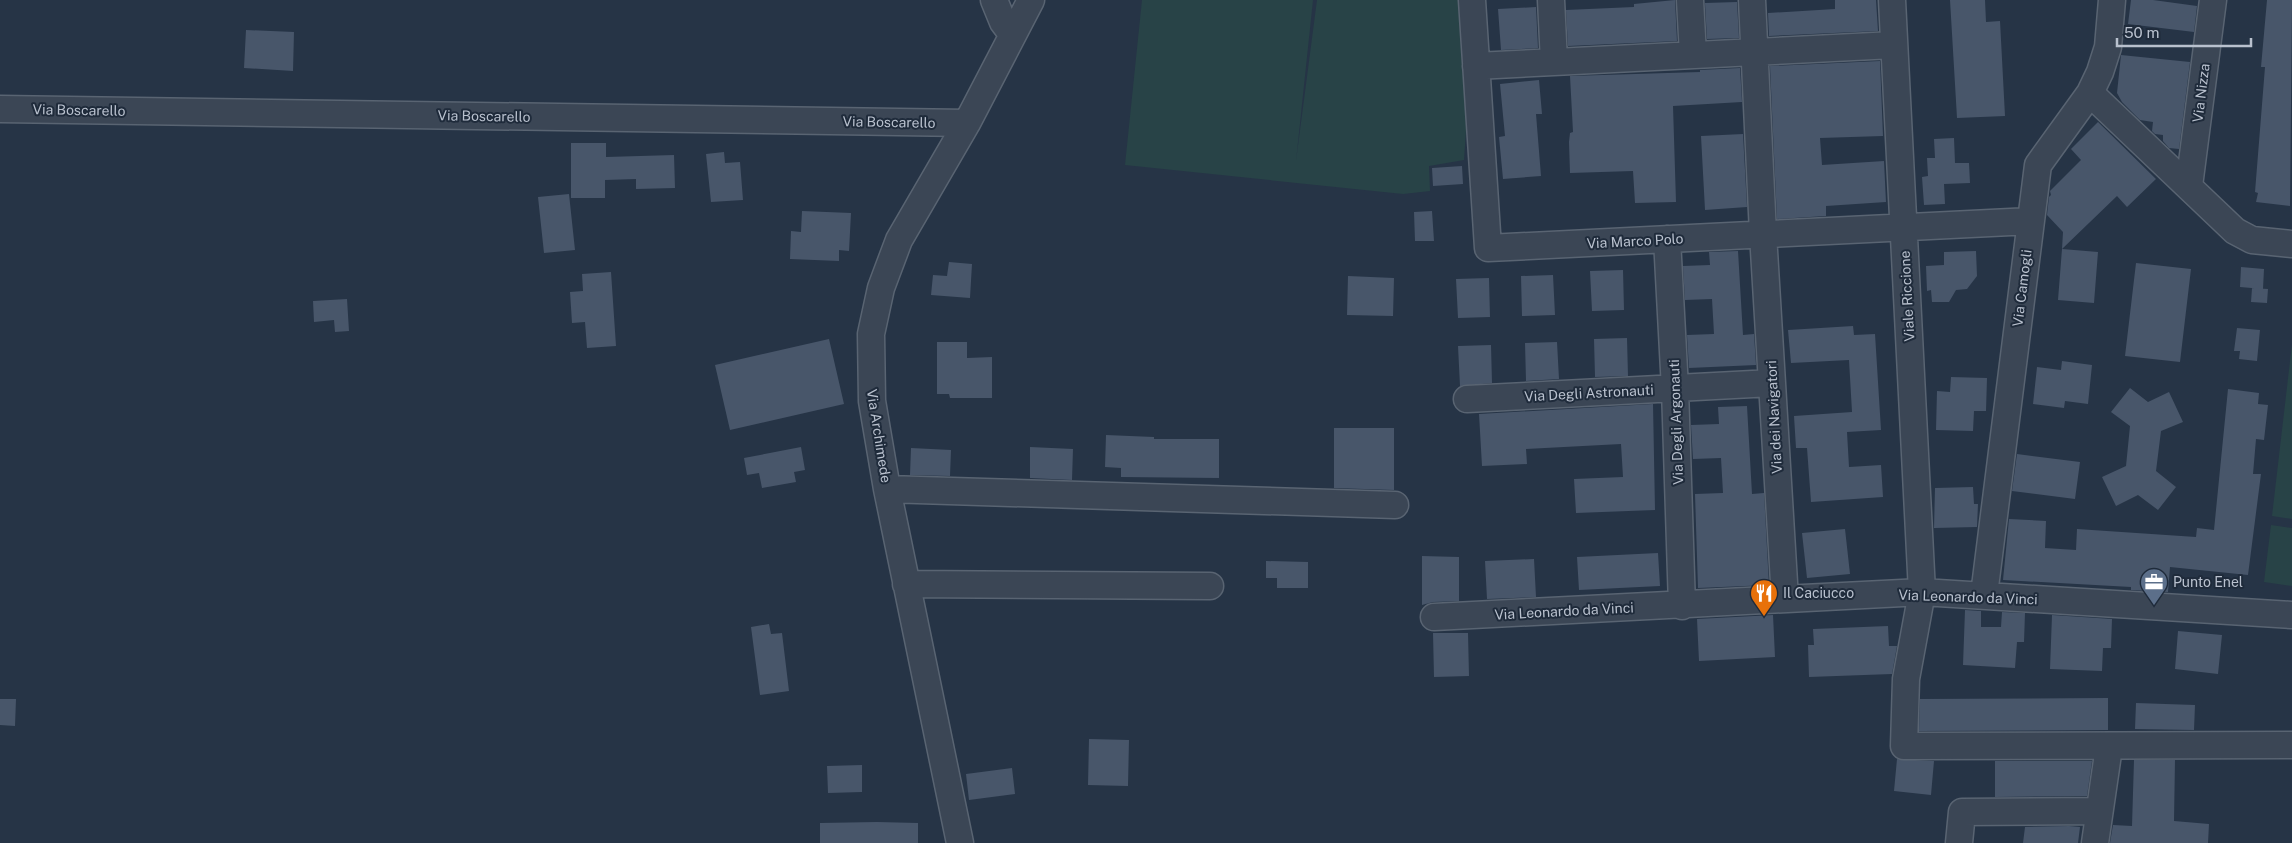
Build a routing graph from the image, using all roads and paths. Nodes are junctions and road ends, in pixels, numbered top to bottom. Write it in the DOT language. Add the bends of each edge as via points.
graph roads {
  1 [pos="994,0"];
  2 [pos="1031,0"];
  3 [pos="1472,0"];
  4 [pos="1551,0"];
  5 [pos="1690,0"];
  6 [pos="1752,0"];
  7 [pos="1892,0"];
  8 [pos="2112,0"];
  9 [pos="2213,0"];
  10 [pos="1012,34"];
  11 [pos="1894,45"];
  12 [pos="1755,52"];
  13 [pos="1693,55"];
  14 [pos="1554,62"];
  15 [pos="1476,66"];
  16 [pos="2090,93"];
  17 [pos="0,110"];
  18 [pos="967,123"];
  19 [pos="2189,186"];
  20 [pos="2031,221"];
  21 [pos="1903,226"];
  22 [pos="1763,234"];
  23 [pos="1667,239"];
  24 [pos="2292,244"];
  25 [pos="1772,383"];
  26 [pos="1675,389"];
  27 [pos="1467,399"];
  28 [pos="887,489"];
  29 [pos="1395,505"];
  30 [pos="906,584"];
  31 [pos="1210,586"];
  32 [pos="1922,592"];
  33 [pos="1984,595"];
  34 [pos="1785,599"];
  35 [pos="1682,606"];
  36 [pos="2292,615"];
  37 [pos="1434,617"];
  38 [pos="2292,745"];
  39 [pos="2109,747"];
  40 [pos="2099,811"];
  41 [pos="960,843"];
  42 [pos="1959,843"];
  43 [pos="2095,843"];
  1 -- 10 [label="street"];
  2 -- 10 [label="street, Via Archimede"];
  3 -- 15 [label="street, Via Marco Polo"];
  4 -- 14 [label="street"];
  5 -- 13 [label="street"];
  6 -- 12 [label="street, Via dei Navigatori"];
  7 -- 11 [label="street, Viale Riccione"];
  8 -- 16 [label="street, Via Camogli" via="2108,47"];
  9 -- 19 [label="street, Via Nizza"];
  10 -- 18 [label="street, Via Archimede"];
  11 -- 12 [label="street"];
  11 -- 21 [label="street, Viale Riccione"];
  12 -- 13 [label="street"];
  12 -- 22 [label="street, Via dei Navigatori"];
  13 -- 14 [label="street"];
  14 -- 15 [label="street"];
  15 -- 23 [label="street, Via Marco Polo" via="1488,248"];
  16 -- 19 [label="street"];
  16 -- 20 [label="street, Via Camogli" via="2038,165"];
  17 -- 18 [label="street, Via Boscarello"];
  18 -- 28 [label="street, Via Archimede" via="870,288 872,401"];
  19 -- 24 [label="street" via="2235,231 2252,240"];
  20 -- 21 [label="street, Via Marco Polo"];
  20 -- 33 [label="street, Via Camogli"];
  21 -- 22 [label="street, Via Marco Polo"];
  21 -- 32 [label="street, Viale Riccione"];
  22 -- 23 [label="street, Via Marco Polo"];
  22 -- 25 [label="street, Via dei Navigatori"];
  23 -- 26 [label="street, Via Degli Argonauti"];
  25 -- 26 [label="street, Via Degli Astronauti"];
  25 -- 34 [label="street, Via dei Navigatori"];
  26 -- 27 [label="street, Via Degli Astronauti"];
  26 -- 35 [label="street, Via Degli Argonauti"];
  28 -- 29 [label="street"];
  28 -- 30 [label="street, Via Archimede"];
  30 -- 31 [label="street"];
  30 -- 41 [label="street, Via Archimede"];
  32 -- 33 [label="street, Via Leonardo da Vinci"];
  32 -- 34 [label="street, Via Leonardo da Vinci"];
  32 -- 39 [label="street, Viale Riccione" via="1906,679 1904,746"];
  33 -- 36 [label="street, Via Leonardo da Vinci"];
  34 -- 35 [label="street, Via Leonardo da Vinci"];
  35 -- 37 [label="street, Via Leonardo da Vinci"];
  38 -- 39 [label="street"];
  39 -- 40 [label="street"];
  40 -- 42 [label="street" via="1962,812"];
  40 -- 43 [label="street"];
}
